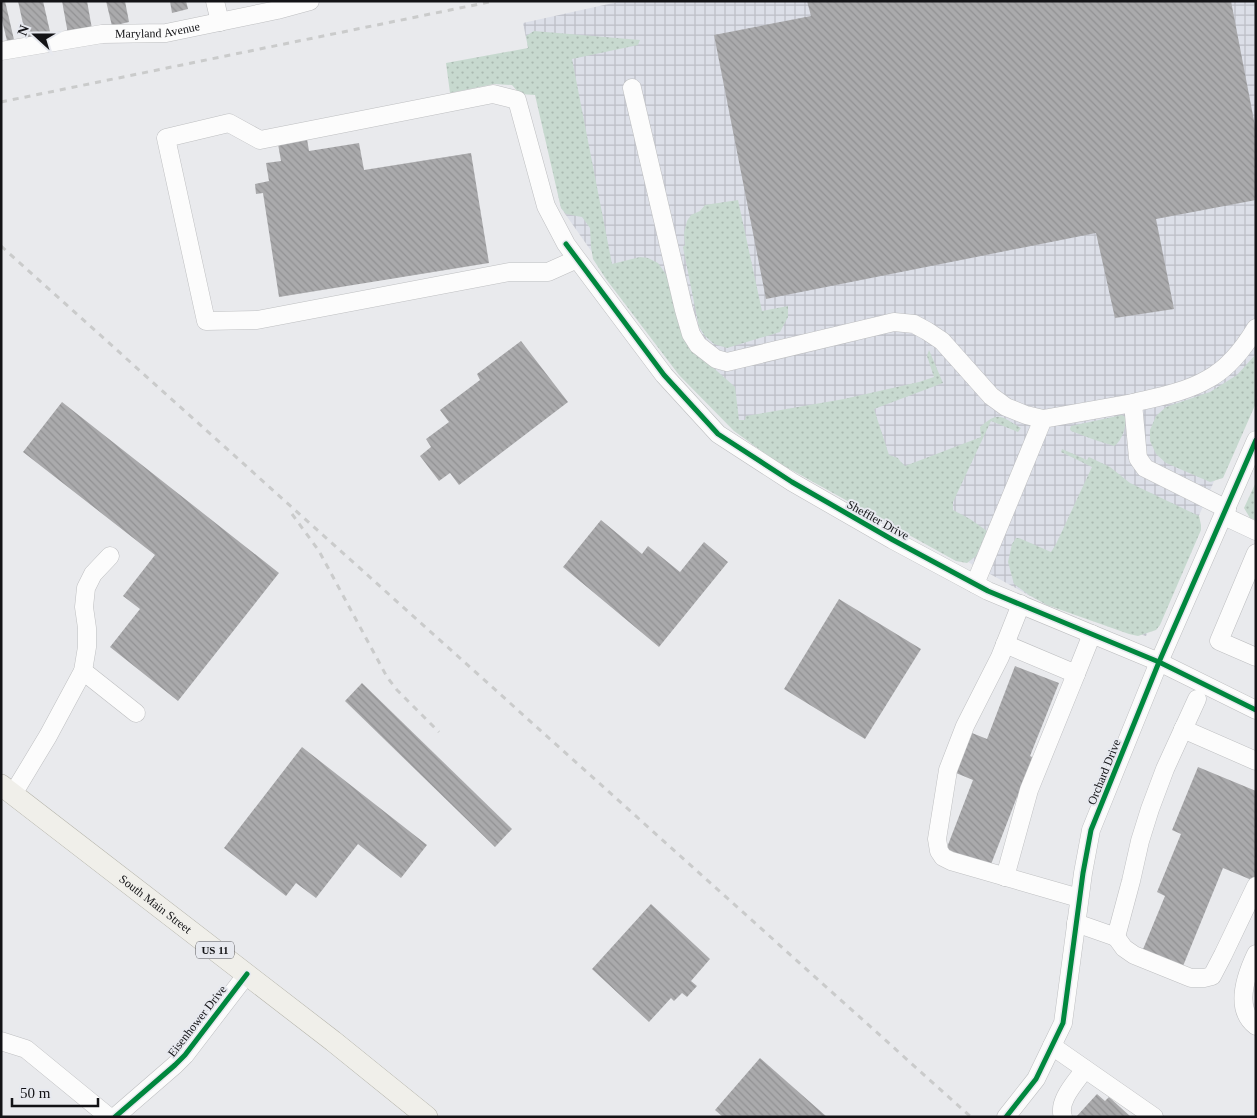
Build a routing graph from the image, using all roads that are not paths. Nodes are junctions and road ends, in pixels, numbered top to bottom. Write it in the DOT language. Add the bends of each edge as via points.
graph roads {
  1 [pos="215,1"];
  2 [pos="310,1"];
  3 [pos="220,22"];
  4 [pos="1,52"];
  5 [pos="632,88"];
  6 [pos="577,259"];
  7 [pos="1256,328"];
  8 [pos="1133,403"];
  9 [pos="1043,419"];
  10 [pos="1256,440"];
  11 [pos="1225,512"];
  12 [pos="1256,531"];
  13 [pos="1256,553"];
  14 [pos="110,556"];
  15 [pos="975,584"];
  16 [pos="1021,604"];
  17 [pos="1092,634"];
  18 [pos="1005,644"];
  19 [pos="1256,657"];
  20 [pos="1159,662"];
  21 [pos="84,671"];
  22 [pos="1076,674"];
  23 [pos="1197,699"];
  24 [pos="1256,710"];
  25 [pos="136,714"];
  26 [pos="1183,729"];
  27 [pos="1256,761"];
  28 [pos="7,790"];
  29 [pos="1005,877"];
  30 [pos="1256,886"];
  31 [pos="1079,898"];
  32 [pos="1076,924"];
  33 [pos="1116,936"];
  34 [pos="1256,954"];
  35 [pos="246,974"];
  36 [pos="1256,1026"];
  37 [pos="1,1042"];
  38 [pos="1052,1046"];
  39 [pos="1085,1069"];
  40 [pos="108,1117"];
  41 [pos="115,1117"];
  42 [pos="427,1117"];
  43 [pos="1006,1117"];
  44 [pos="1063,1117"];
  45 [pos="1154,1117"];
  1 -- 3 [label="street"];
  2 -- 3 [label="street, Maryland Avenue"];
  3 -- 4 [label="street, Maryland Avenue" via="166,33 102,34"];
  5 -- 9 [label="street" via="684,310 698,345 716,359 727,362 894,322 914,324 942,341 991,396 1006,407"];
  6 -- 6 [label="street, Sheffler Drive" via="546,206 517,100 493,94 260,140 230,123 166,138 206,321 257,320 509,272 548,272"];
  6 -- 15 [label="street, Sheffler Drive" via="664,375 718,434 792,482"];
  7 -- 8 [label="street" via="1240,353 1208,380"];
  8 -- 9 [label="street"];
  8 -- 11 [label="street" via="1138,458 1145,468"];
  9 -- 15 [label="street"];
  10 -- 11 [label="street, Orchard Drive"];
  11 -- 12 [label="street"];
  11 -- 20 [label="street, Orchard Drive"];
  13 -- 19 [label="street" via="1219,641"];
  14 -- 21 [label="street" via="93,574 86,588"];
  15 -- 16 [label="street, Sheffler Drive"];
  16 -- 17 [label="street, Sheffler Drive"];
  16 -- 18 [label="street"];
  17 -- 20 [label="street, Sheffler Drive"];
  17 -- 22 [label="street"];
  18 -- 22 [label="street"];
  18 -- 29 [label="street" via="965,726 948,770 937,839 943,857"];
  20 -- 24 [label="street, Sheffler Drive"];
  20 -- 31 [label="street, Orchard Drive" via="1091,830"];
  21 -- 25 [label="street"];
  21 -- 28 [label="street" via="48,736"];
  22 -- 29 [label="street" via="1029,790"];
  23 -- 26 [label="street"];
  26 -- 27 [label="street"];
  26 -- 33 [label="street" via="1150,808"];
  28 -- 35 [label="main road, South Main Street / US 11"];
  29 -- 31 [label="street"];
  30 -- 33 [label="street" via="1212,976 1191,978 1134,955"];
  31 -- 32 [label="street, Orchard Drive"];
  32 -- 33 [label="street"];
  32 -- 38 [label="street, Orchard Drive" via="1062,1023"];
  34 -- 36 [label="street" via="1249,968 1243,999 1247,1017"];
  35 -- 41 [label="street, Eisenhower Drive" via="175,1066"];
  35 -- 42 [label="main road, South Main Street / US 11"];
  37 -- 40 [label="street" via="26,1050"];
  38 -- 39 [label="street"];
  38 -- 43 [label="street, Orchard Drive" via="1036,1079"];
  39 -- 44 [label="street" via="1063,1100"];
  39 -- 45 [label="street"];
}
